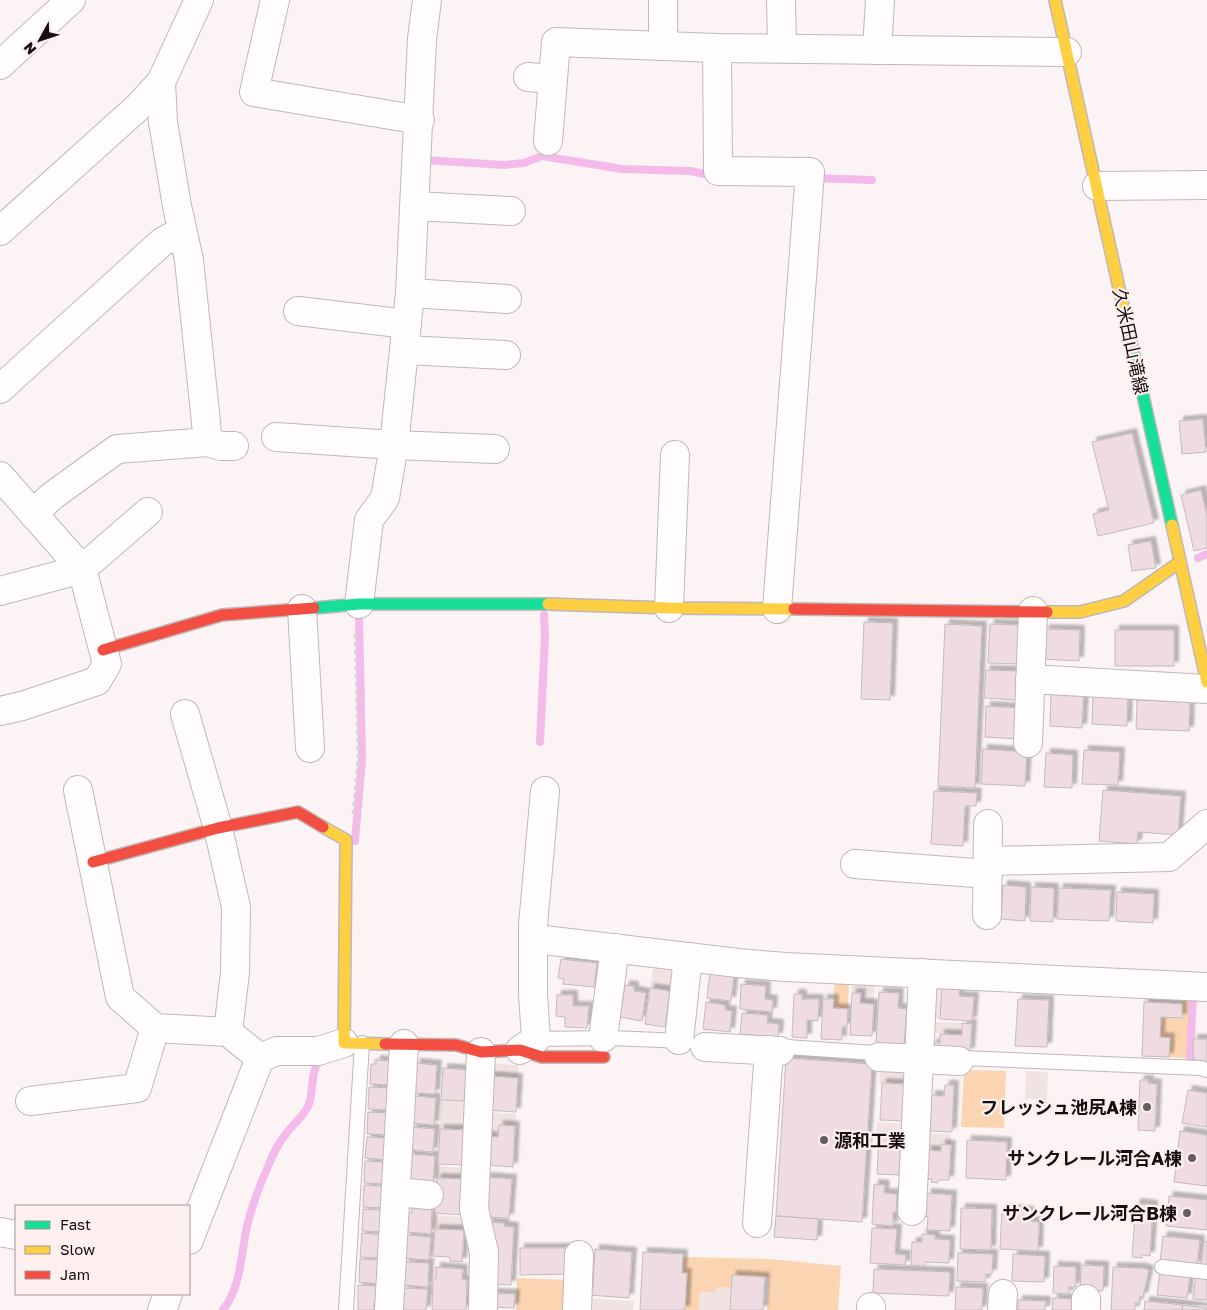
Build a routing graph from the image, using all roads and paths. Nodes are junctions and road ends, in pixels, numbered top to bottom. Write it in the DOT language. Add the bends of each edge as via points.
graph roads {
  1 [pos="71,0"];
  2 [pos="199,0"];
  3 [pos="275,0"];
  4 [pos="428,0"];
  5 [pos="663,0"];
  6 [pos="781,0"];
  7 [pos="880,0"];
  8 [pos="1055,0"];
  9 [pos="663,46"];
  10 [pos="717,48"];
  11 [pos="782,48"];
  12 [pos="877,50"];
  13 [pos="1066,52"];
  14 [pos="0,65"];
  15 [pos="161,82"];
  16 [pos="420,120"];
  17 [pos="548,141"];
  18 [pos="1207,185"];
  19 [pos="1097,186"];
  20 [pos="415,206"];
  21 [pos="512,212"];
  22 [pos="0,231"];
  23 [pos="182,231"];
  24 [pos="410,293"];
  25 [pos="507,299"];
  26 [pos="298,312"];
  27 [pos="405,337"];
  28 [pos="506,355"];
  29 [pos="0,389"];
  30 [pos="276,437"];
  31 [pos="394,445"];
  32 [pos="495,449"];
  33 [pos="675,455"];
  34 [pos="0,476"];
  35 [pos="148,512"];
  36 [pos="33,514"];
  37 [pos="1180,562"];
  38 [pos="82,569"];
  39 [pos="0,591"];
  40 [pos="359,604"];
  41 [pos="669,608"];
  42 [pos="302,609"];
  43 [pos="777,609"];
  44 [pos="1033,611"];
  45 [pos="103,650"];
  46 [pos="1030,679"];
  47 [pos="1207,682"];
  48 [pos="1207,689"];
  49 [pos="0,711"];
  50 [pos="185,714"];
  51 [pos="1028,743"];
  52 [pos="310,748"];
  53 [pos="78,790"];
  54 [pos="545,791"];
  55 [pos="988,824"];
  56 [pos="1207,824"];
  57 [pos="218,828"];
  58 [pos="346,840"];
  59 [pos="93,862"];
  60 [pos="855,864"];
  61 [pos="989,867"];
  62 [pos="987,915"];
  63 [pos="544,940"];
  64 [pos="615,948"];
  65 [pos="688,957"];
  66 [pos="923,973"];
  67 [pos="1207,987"];
  68 [pos="155,1028"];
  69 [pos="228,1032"];
  70 [pos="679,1040"];
  71 [pos="353,1043"];
  72 [pos="404,1044"];
  73 [pos="528,1045"];
  74 [pos="705,1047"];
  75 [pos="604,1048"];
  76 [pos="775,1051"];
  77 [pos="481,1052"];
  78 [pos="879,1057"];
  79 [pos="260,1058"];
  80 [pos="918,1059"];
  81 [pos="960,1061"];
  82 [pos="1207,1070"];
  83 [pos="30,1100"];
  84 [pos="396,1192"];
  85 [pos="429,1195"];
  86 [pos="912,1210"];
  87 [pos="757,1223"];
  88 [pos="0,1232"];
  89 [pos="15,1235"];
  90 [pos="190,1237"];
  91 [pos="579,1255"];
  92 [pos="1162,1267"];
  93 [pos="1207,1272"];
  94 [pos="346,1310"];
  95 [pos="389,1310"];
  96 [pos="483,1310"];
  97 [pos="577,1310"];
  1 -- 14 [label="street"];
  2 -- 15 [label="street"];
  3 -- 16 [label="street" via="254,92"];
  4 -- 16 [label="street" via="422,39"];
  5 -- 9 [label="street"];
  6 -- 11 [label="street"];
  7 -- 12 [label="street"];
  8 -- 13 [label="street, 久米田山滝線"];
  9 -- 10 [label="street"];
  9 -- 17 [label="street" via="556,42 540,78"];
  10 -- 11 [label="street"];
  10 -- 43 [label="street" via="718,171 810,172"];
  11 -- 12 [label="street"];
  12 -- 13 [label="street"];
  13 -- 19 [label="street, 久米田山滝線"];
  15 -- 22 [label="street" via="137,108"];
  15 -- 23 [label="street" via="163,122"];
  16 -- 20 [label="street"];
  18 -- 19 [label="street"];
  19 -- 37 [label="street, 久米田山滝線"];
  20 -- 21 [label="street"];
  20 -- 24 [label="street"];
  23 -- 29 [label="street" via="162,242"];
  23 -- 36 [label="street" via="221,444 117,449 52,496"];
  24 -- 25 [label="street"];
  24 -- 27 [label="street"];
  26 -- 27 [label="street"];
  27 -- 28 [label="street"];
  27 -- 31 [label="street"];
  30 -- 31 [label="street"];
  31 -- 32 [label="street"];
  31 -- 40 [label="street" via="385,498 369,520"];
  33 -- 41 [label="street"];
  34 -- 36 [label="street"];
  35 -- 38 [label="street"];
  36 -- 38 [label="street"];
  37 -- 44 [label="street" via="1124,601 1080,612"];
  37 -- 47 [label="street, 久米田山滝線"];
  38 -- 39 [label="street"];
  38 -- 45 [label="street"];
  40 -- 41 [label="street" via="563,604"];
  40 -- 42 [label="street"];
  40 -- 58 [label="path" via="355,616 358,758 352,832"];
  41 -- 43 [label="street"];
  42 -- 45 [label="street" via="222,615"];
  42 -- 52 [label="street"];
  43 -- 44 [label="street"];
  44 -- 46 [label="street"];
  45 -- 49 [label="street" via="107,664 97,681"];
  46 -- 48 [label="street"];
  46 -- 51 [label="street"];
  50 -- 57 [label="street"];
  53 -- 59 [label="street"];
  54 -- 73 [label="street" via="532,925 534,994"];
  55 -- 61 [label="street"];
  56 -- 61 [label="street" via="1169,856"];
  57 -- 58 [label="street" via="298,812"];
  57 -- 59 [label="street"];
  57 -- 69 [label="street" via="236,907"];
  58 -- 71 [label="street"];
  59 -- 68 [label="street" via="120,997"];
  60 -- 61 [label="street"];
  61 -- 62 [label="street"];
  63 -- 64 [label="street"];
  64 -- 65 [label="street"];
  64 -- 75 [label="street"];
  65 -- 66 [label="street" via="784,979"];
  65 -- 70 [label="street"];
  66 -- 67 [label="street"];
  66 -- 80 [label="street"];
  68 -- 69 [label="street"];
  68 -- 83 [label="street" via="137,1088"];
  69 -- 79 [label="street"];
  70 -- 74 [label="lane" via="700,1043"];
  70 -- 75 [label="lane"];
  71 -- 72 [label="street"];
  71 -- 79 [label="street" via="318,1051 277,1051"];
  71 -- 94 [label="lane"];
  72 -- 77 [label="street" via="456,1045"];
  72 -- 84 [label="street"];
  73 -- 75 [label="lane"];
  73 -- 75 [label="street" via="542,1057"];
  73 -- 77 [label="street"];
  74 -- 76 [label="street"];
  76 -- 78 [label="lane" via="786,1047 875,1053"];
  76 -- 87 [label="street"];
  77 -- 96 [label="street" via="474,1209 484,1252"];
  78 -- 80 [label="street"];
  79 -- 90 [label="street"];
  80 -- 81 [label="street"];
  80 -- 86 [label="street"];
  81 -- 82 [label="lane" via="963,1058"];
  84 -- 85 [label="street"];
  84 -- 95 [label="street"];
  88 -- 89 [label="street"];
  91 -- 97 [label="street"];
  92 -- 93 [label="lane"];
}
